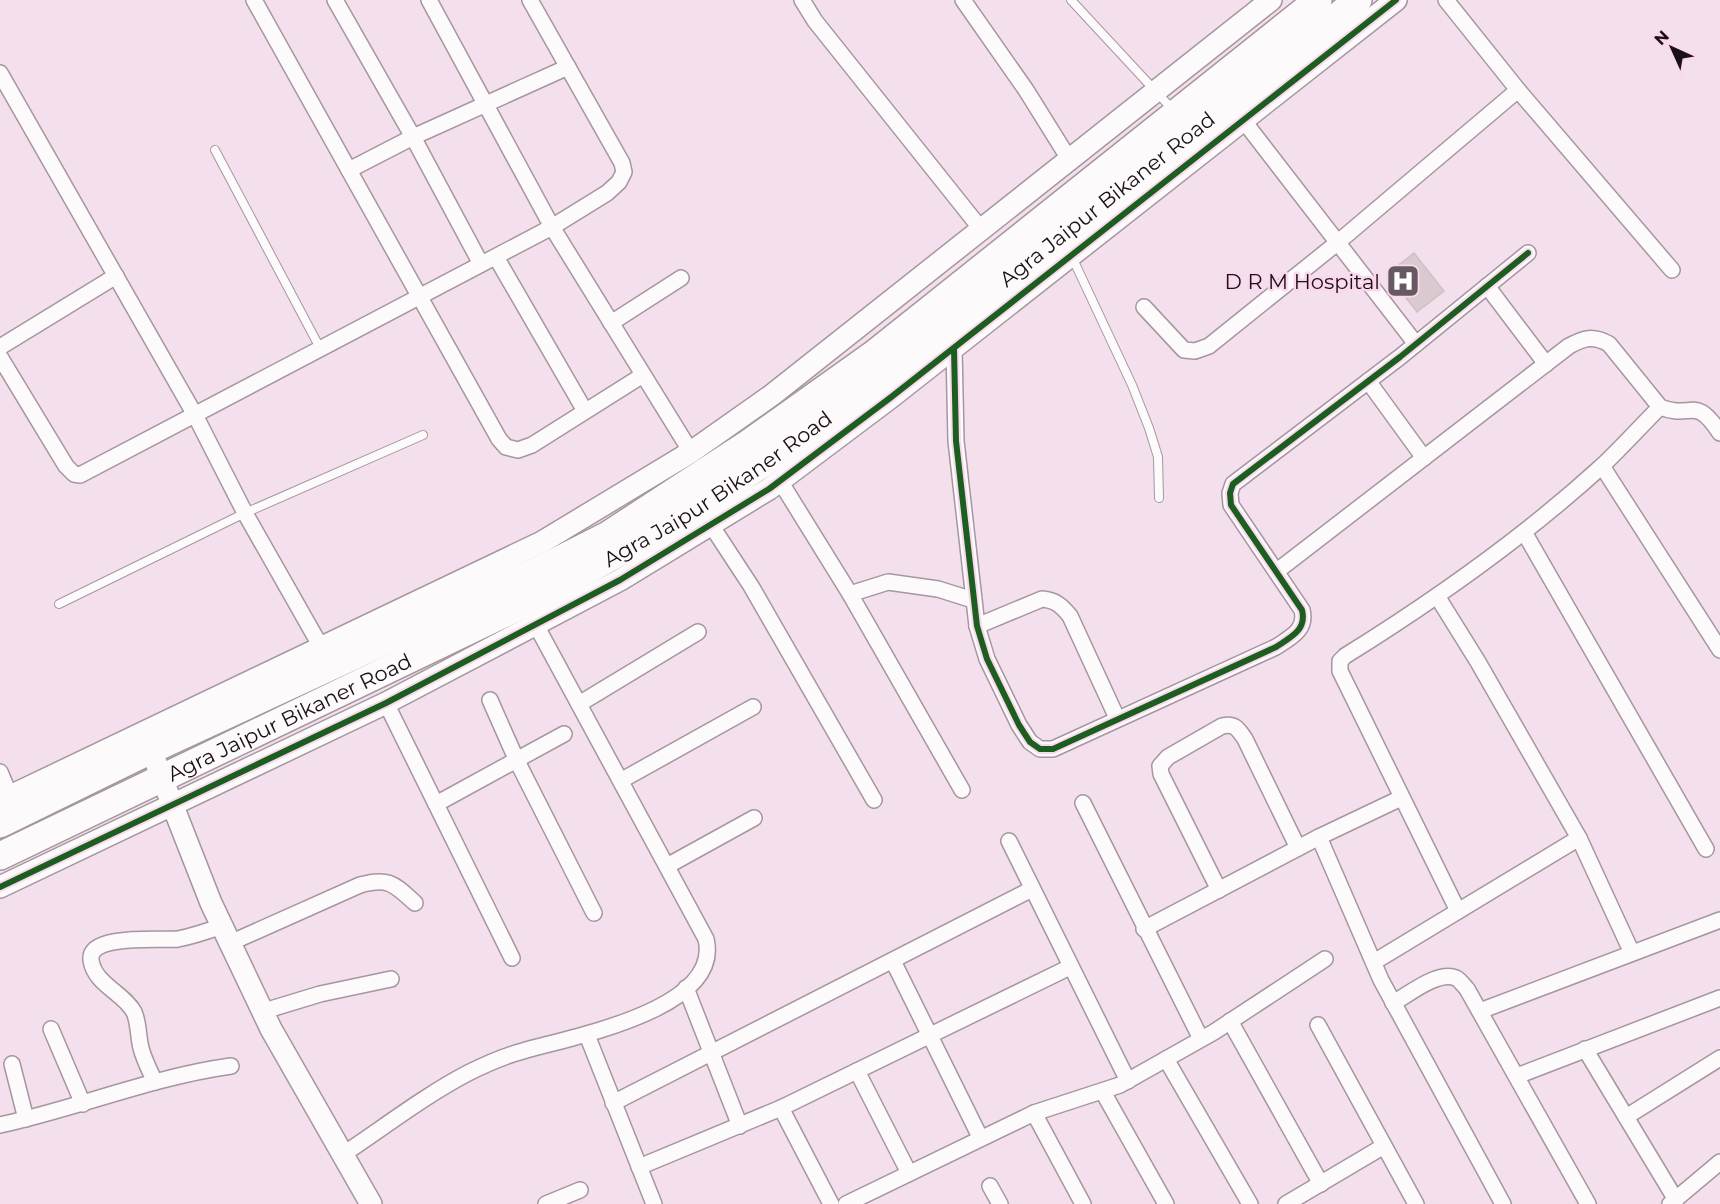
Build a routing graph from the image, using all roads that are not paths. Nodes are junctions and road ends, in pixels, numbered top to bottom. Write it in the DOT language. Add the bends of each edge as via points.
graph roads {
  1 [pos="334,0"];
  2 [pos="429,0"];
  3 [pos="530,0"];
  4 [pos="802,0"];
  5 [pos="963,0"];
  6 [pos="1071,0"];
  7 [pos="1271,0"];
  8 [pos="1318,0"];
  9 [pos="1358,0"];
  10 [pos="1396,0"];
  11 [pos="1446,0"];
  12 [pos="261,3"];
  13 [pos="568,67"];
  14 [pos="0,73"];
  15 [pos="1157,89"];
  16 [pos="1518,90"];
  17 [pos="486,104"];
  18 [pos="1175,112"];
  19 [pos="1243,120"];
  20 [pos="413,137"];
  21 [pos="215,150"];
  22 [pos="1069,159"];
  23 [pos="349,170"];
  24 [pos="552,227"];
  25 [pos="981,229"];
  26 [pos="1337,243"];
  27 [pos="1528,253"];
  28 [pos="1071,256"];
  29 [pos="496,257"];
  30 [pos="482,264"];
  31 [pos="1672,270"];
  32 [pos="116,276"];
  33 [pos="681,278"];
  34 [pos="1487,286"];
  35 [pos="420,297"];
  36 [pos="1144,307"];
  37 [pos="611,323"];
  38 [pos="1416,344"];
  39 [pos="0,347"];
  40 [pos="320,348"];
  41 [pos="954,349"];
  42 [pos="0,357"];
  43 [pos="1546,364"];
  44 [pos="643,375"];
  45 [pos="1368,381"];
  46 [pos="1659,407"];
  47 [pos="585,411"];
  48 [pos="195,415"];
  49 [pos="1720,434"];
  50 [pos="423,435"];
  51 [pos="690,452"];
  52 [pos="1424,458"];
  53 [pos="1602,466"];
  54 [pos="780,481"];
  55 [pos="1159,498"];
  56 [pos="245,513"];
  57 [pos="711,525"];
  58 [pos="1524,531"];
  59 [pos="1277,572"];
  60 [pos="850,594"];
  61 [pos="1437,596"];
  62 [pos="973,600"];
  63 [pos="59,604"];
  64 [pos="536,625"];
  65 [pos="977,626"];
  66 [pos="698,632"];
  67 [pos="321,647"];
  68 [pos="1720,650"];
  69 [pos="272,683"];
  70 [pos="490,700"];
  71 [pos="386,703"];
  72 [pos="579,704"];
  73 [pos="753,707"];
  74 [pos="1117,718"];
  75 [pos="564,734"];
  76 [pos="151,750"];
  77 [pos="517,761"];
  78 [pos="0,772"];
  79 [pos="163,776"];
  80 [pos="622,780"];
  81 [pos="962,790"];
  82 [pos="1401,798"];
  83 [pos="5,799"];
  84 [pos="874,800"];
  85 [pos="173,803"];
  86 [pos="1083,803"];
  87 [pos="436,804"];
  88 [pos="754,818"];
  89 [pos="0,824"];
  90 [pos="1319,837"];
  91 [pos="1579,838"];
  92 [pos="1009,841"];
  93 [pos="1298,848"];
  94 [pos="1706,849"];
  95 [pos="0,856"];
  96 [pos="667,866"];
  97 [pos="0,888"];
  98 [pos="1032,889"];
  99 [pos="1219,890"];
  100 [pos="415,903"];
  101 [pos="1458,911"];
  102 [pos="594,913"];
  103 [pos="1720,920"];
  104 [pos="1144,929"];
  105 [pos="226,934"];
  106 [pos="1632,953"];
  107 [pos="512,958"];
  108 [pos="1325,959"];
  109 [pos="893,961"];
  110 [pos="1374,962"];
  111 [pos="1070,967"];
  112 [pos="391,979"];
  113 [pos="686,988"];
  114 [pos="1720,998"];
  115 [pos="1393,1003"];
  116 [pos="1480,1011"];
  117 [pos="268,1020"];
  118 [pos="1230,1021"];
  119 [pos="1318,1025"];
  120 [pos="51,1029"];
  121 [pos="587,1035"];
  122 [pos="930,1036"];
  123 [pos="1201,1039"];
  124 [pos="1585,1049"];
  125 [pos="713,1052"];
  126 [pos="1720,1058"];
  127 [pos="1166,1059"];
  128 [pos="12,1064"];
  129 [pos="231,1066"];
  130 [pos="857,1071"];
  131 [pos="1517,1077"];
  132 [pos="1128,1081"];
  133 [pos="155,1082"];
  134 [pos="1103,1092"];
  135 [pos="613,1103"];
  136 [pos="83,1104"];
  137 [pos="781,1108"];
  138 [pos="1034,1113"];
  139 [pos="1626,1117"];
  140 [pos="26,1119"];
  141 [pos="0,1125"];
  142 [pos="740,1126"];
  143 [pos="980,1137"];
  144 [pos="1384,1146"];
  145 [pos="342,1155"];
  146 [pos="1720,1162"];
  147 [pos="639,1167"];
  148 [pos="909,1173"];
  149 [pos="1321,1184"];
  150 [pos="990,1186"];
  151 [pos="580,1190"];
  152 [pos="1673,1202"];
  153 [pos="370,1204"];
  154 [pos="546,1204"];
  155 [pos="654,1204"];
  156 [pos="831,1204"];
  157 [pos="846,1204"];
  158 [pos="1000,1204"];
  159 [pos="1083,1204"];
  160 [pos="1166,1204"];
  161 [pos="1250,1204"];
  162 [pos="1286,1204"];
  163 [pos="1416,1204"];
  164 [pos="1503,1204"];
  165 [pos="1588,1204"];
  1 -- 20 [label="street"];
  2 -- 17 [label="street"];
  3 -- 13 [label="street"];
  4 -- 25 [label="street"];
  5 -- 22 [label="street"];
  6 -- 15 [label="lane"];
  7 -- 15 [label="street"];
  8 -- 18 [label="highway, Agra Jaipur Bikaner Road"];
  9 -- 79 [label="highway, Agra Jaipur Bikaner Road" via="893,368 681,518 547,593"];
  10 -- 19 [label="street"];
  11 -- 16 [label="street"];
  12 -- 23 [label="street"];
  13 -- 17 [label="street"];
  13 -- 24 [label="street" via="618,153 624,172 607,193"];
  14 -- 32 [label="street"];
  15 -- 18 [label="lane"];
  15 -- 22 [label="street"];
  16 -- 26 [label="street"];
  16 -- 31 [label="street"];
  17 -- 20 [label="street"];
  17 -- 24 [label="street"];
  18 -- 69 [label="highway, Agra Jaipur Bikaner Road" via="873,354 672,495 608,535 543,568"];
  19 -- 26 [label="street"];
  19 -- 28 [label="street"];
  20 -- 23 [label="street"];
  20 -- 30 [label="street"];
  21 -- 40 [label="lane"];
  22 -- 25 [label="street"];
  23 -- 35 [label="street"];
  24 -- 29 [label="street"];
  24 -- 37 [label="street"];
  25 -- 51 [label="street" via="772,395"];
  26 -- 36 [label="street" via="1209,346 1195,351 1184,350 1174,342"];
  26 -- 38 [label="street"];
  27 -- 34 [label="street"];
  28 -- 41 [label="street"];
  28 -- 55 [label="lane" via="1149,428 1158,457"];
  29 -- 30 [label="street"];
  29 -- 47 [label="street"];
  30 -- 35 [label="street"];
  32 -- 39 [label="street"];
  32 -- 48 [label="street"];
  33 -- 37 [label="street"];
  34 -- 38 [label="street"];
  34 -- 43 [label="street"];
  35 -- 40 [label="street"];
  35 -- 47 [label="street" via="506,447 518,450 532,444"];
  37 -- 44 [label="street"];
  38 -- 45 [label="street"];
  40 -- 48 [label="street"];
  41 -- 54 [label="street"];
  41 -- 62 [label="street" via="956,441"];
  42 -- 48 [label="street" via="74,474 88,472"];
  43 -- 46 [label="street" via="1585,338 1599,338 1609,344"];
  43 -- 52 [label="street"];
  44 -- 47 [label="street"];
  44 -- 51 [label="street"];
  45 -- 52 [label="street"];
  45 -- 59 [label="street" via="1233,484 1231,506"];
  46 -- 49 [label="street" via="1707,414"];
  46 -- 53 [label="street"];
  48 -- 56 [label="street"];
  50 -- 56 [label="lane"];
  51 -- 67 [label="street" via="542,542"];
  52 -- 59 [label="street"];
  53 -- 58 [label="street"];
  53 -- 68 [label="street"];
  54 -- 57 [label="street"];
  54 -- 60 [label="street"];
  56 -- 63 [label="lane"];
  56 -- 67 [label="street"];
  57 -- 64 [label="street"];
  57 -- 84 [label="street" via="751,586"];
  58 -- 61 [label="street"];
  58 -- 94 [label="street"];
  59 -- 74 [label="street" via="1302,610 1301,627 1296,634 1276,647"];
  60 -- 62 [label="street" via="888,582 938,589"];
  60 -- 81 [label="street"];
  61 -- 82 [label="street" via="1340,661 1340,671"];
  61 -- 91 [label="street"];
  62 -- 65 [label="street"];
  64 -- 71 [label="street"];
  64 -- 72 [label="street"];
  65 -- 74 [label="street" via="1042,599 1062,605"];
  65 -- 74 [label="street" via="987,659 1019,725 1040,749 1053,749"];
  66 -- 72 [label="street"];
  67 -- 69 [label="street"];
  69 -- 76 [label="highway, Agra Jaipur Bikaner Road"];
  69 -- 83 [label="street"];
  70 -- 77 [label="street"];
  71 -- 85 [label="street"];
  71 -- 87 [label="street"];
  72 -- 80 [label="street"];
  73 -- 80 [label="street"];
  75 -- 77 [label="street"];
  76 -- 79 [label="street"];
  76 -- 89 [label="highway, Agra Jaipur Bikaner Road"];
  77 -- 87 [label="street"];
  77 -- 102 [label="street"];
  78 -- 83 [label="street"];
  79 -- 85 [label="street"];
  79 -- 95 [label="highway, Agra Jaipur Bikaner Road"];
  80 -- 96 [label="street"];
  82 -- 90 [label="street"];
  82 -- 101 [label="street"];
  85 -- 97 [label="street"];
  85 -- 105 [label="street"];
  86 -- 104 [label="street"];
  87 -- 107 [label="street"];
  88 -- 96 [label="street"];
  90 -- 93 [label="street"];
  90 -- 110 [label="street"];
  91 -- 101 [label="street"];
  91 -- 106 [label="street"];
  92 -- 98 [label="street"];
  93 -- 99 [label="street"];
  93 -- 99 [label="street" via="1245,739 1237,727 1222,726 1168,757 1160,766"];
  96 -- 113 [label="street" via="706,939 709,952 700,975"];
  98 -- 109 [label="street"];
  98 -- 111 [label="street"];
  99 -- 104 [label="street"];
  100 -- 105 [label="street" via="393,883 376,881"];
  101 -- 110 [label="street"];
  103 -- 106 [label="street"];
  104 -- 123 [label="street"];
  105 -- 117 [label="street"];
  105 -- 133 [label="street" via="134,938 96,949 92,955 102,980 130,1005 135,1015 141,1048"];
  106 -- 116 [label="street"];
  108 -- 118 [label="street"];
  109 -- 122 [label="street"];
  109 -- 125 [label="street"];
  110 -- 115 [label="street"];
  111 -- 122 [label="street"];
  111 -- 132 [label="street"];
  112 -- 117 [label="street" via="329,992"];
  113 -- 121 [label="street" via="661,1006"];
  113 -- 125 [label="street"];
  114 -- 124 [label="street"];
  115 -- 116 [label="street" via="1446,977 1457,979 1467,989"];
  115 -- 164 [label="street"];
  116 -- 131 [label="street"];
  117 -- 145 [label="street"];
  118 -- 123 [label="street"];
  118 -- 149 [label="street"];
  119 -- 144 [label="street"];
  120 -- 136 [label="street"];
  121 -- 135 [label="street"];
  121 -- 145 [label="street" via="525,1050 468,1073"];
  122 -- 130 [label="street"];
  122 -- 143 [label="street"];
  123 -- 127 [label="street"];
  124 -- 131 [label="street"];
  124 -- 139 [label="street"];
  125 -- 135 [label="street"];
  125 -- 142 [label="street"];
  126 -- 139 [label="street"];
  127 -- 132 [label="street"];
  127 -- 161 [label="street"];
  128 -- 140 [label="street"];
  129 -- 133 [label="street"];
  130 -- 137 [label="street"];
  130 -- 148 [label="street"];
  131 -- 165 [label="street"];
  132 -- 134 [label="street"];
  133 -- 136 [label="street"];
  134 -- 138 [label="street"];
  134 -- 160 [label="street"];
  135 -- 147 [label="street"];
  136 -- 140 [label="street"];
  137 -- 142 [label="street"];
  137 -- 156 [label="street"];
  138 -- 143 [label="street"];
  138 -- 159 [label="street"];
  139 -- 152 [label="street"];
  140 -- 141 [label="street"];
  142 -- 147 [label="street"];
  143 -- 148 [label="street"];
  144 -- 149 [label="street"];
  144 -- 163 [label="street"];
  145 -- 153 [label="street"];
  146 -- 152 [label="street"];
  147 -- 155 [label="street"];
  148 -- 157 [label="street"];
  149 -- 162 [label="street"];
  150 -- 158 [label="street"];
  151 -- 154 [label="street"];
}
